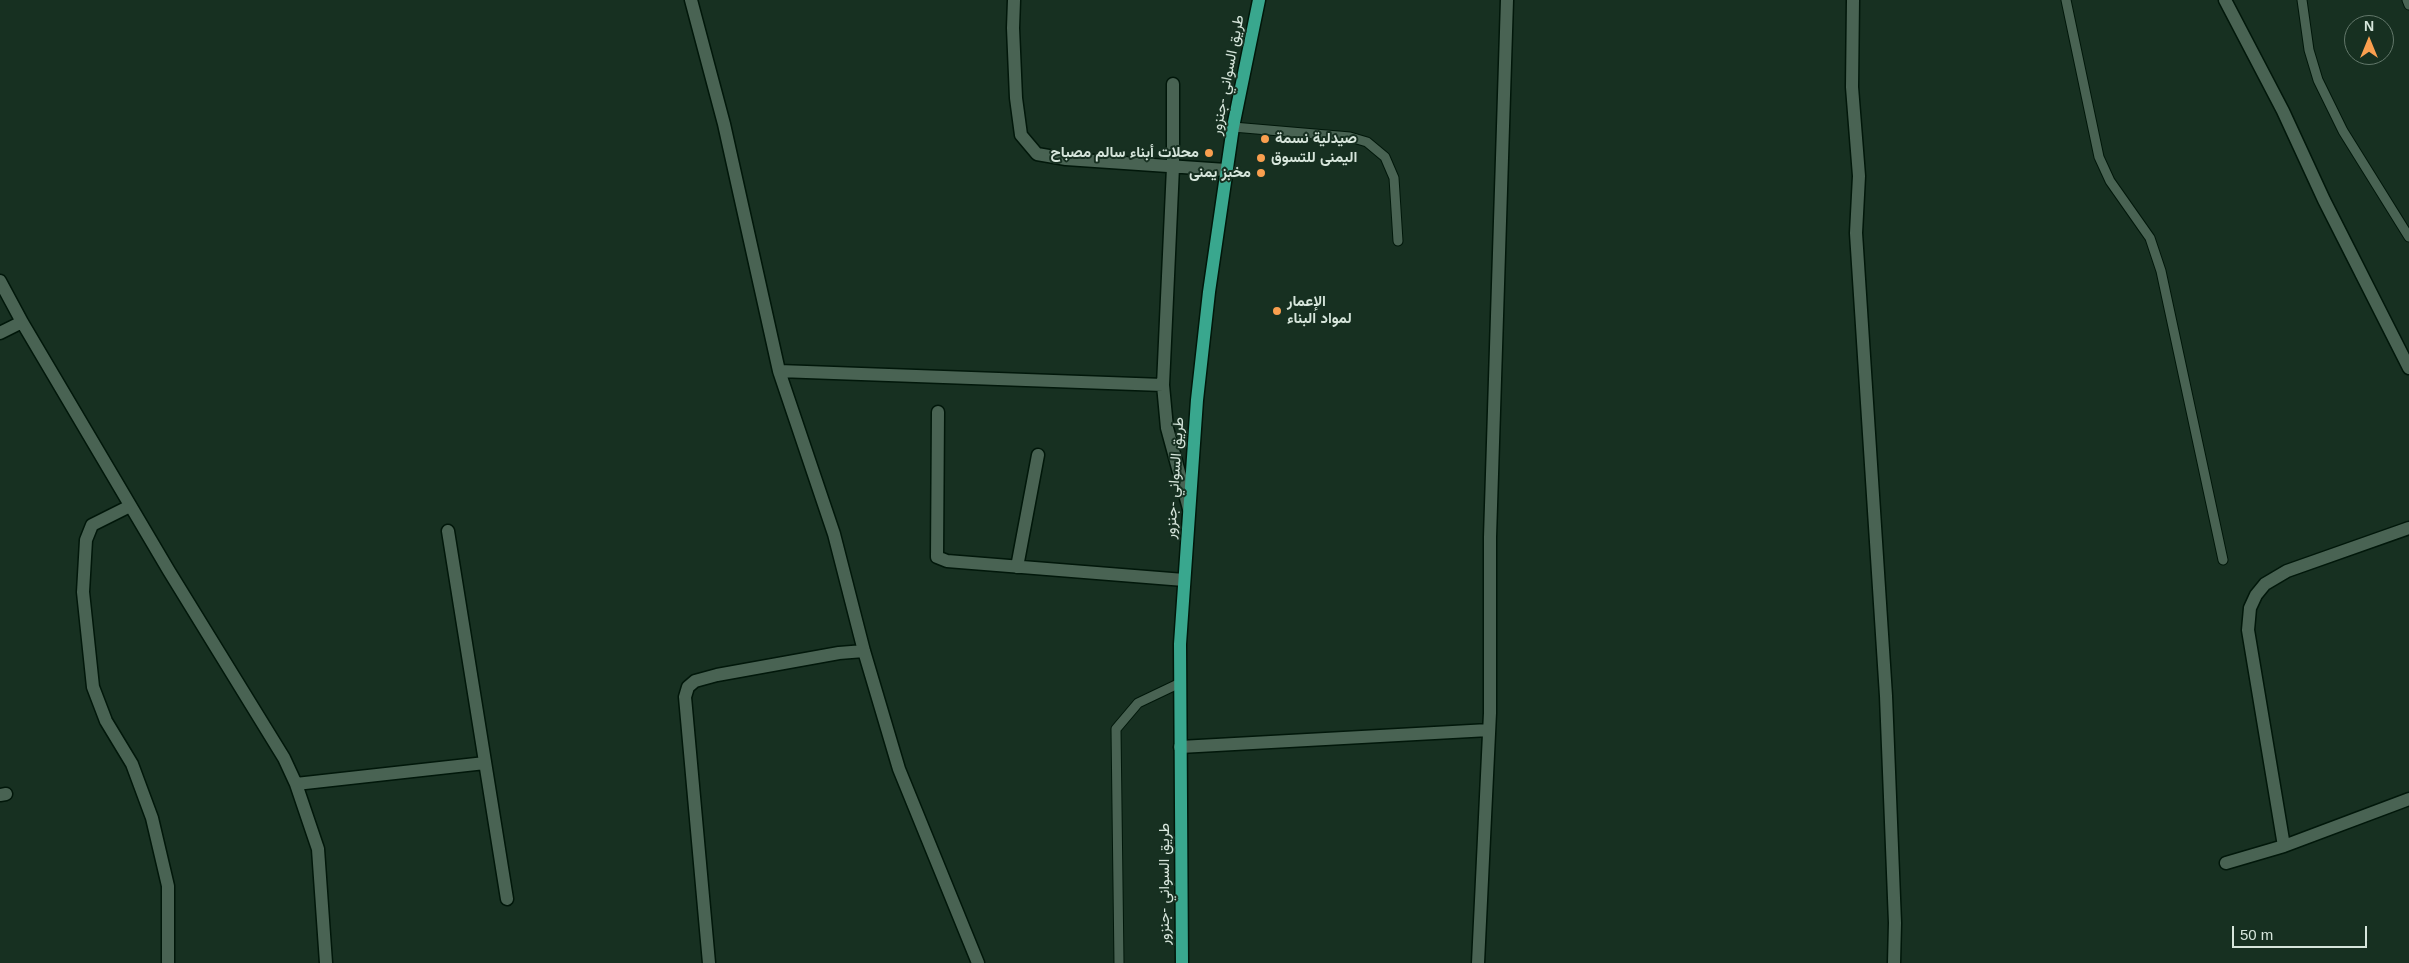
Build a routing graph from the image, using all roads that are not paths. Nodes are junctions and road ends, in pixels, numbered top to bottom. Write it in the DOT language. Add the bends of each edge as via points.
graph roads {
  1 [pos="691,0"];
  2 [pos="1014,0"];
  3 [pos="1259,0"];
  4 [pos="1507,0"];
  5 [pos="1853,0"];
  6 [pos="2066,0"];
  7 [pos="2225,0"];
  8 [pos="2302,0"];
  9 [pos="2407,0"];
  10 [pos="2409,6"];
  11 [pos="1173,84"];
  12 [pos="1233,127"];
  13 [pos="1174,167"];
  14 [pos="1226,170"];
  15 [pos="2409,237"];
  16 [pos="1398,241"];
  17 [pos="0,281"];
  18 [pos="22,322"];
  19 [pos="0,333"];
  20 [pos="2409,368"];
  21 [pos="779,370"];
  22 [pos="1163,385"];
  23 [pos="938,412"];
  24 [pos="1038,455"];
  25 [pos="130,506"];
  26 [pos="1189,512"];
  27 [pos="2409,528"];
  28 [pos="448,531"];
  29 [pos="2223,560"];
  30 [pos="1016,567"];
  31 [pos="1184,580"];
  32 [pos="864,651"];
  33 [pos="1180,683"];
  34 [pos="1489,730"];
  35 [pos="1180,747"];
  36 [pos="485,763"];
  37 [pos="296,784"];
  38 [pos="2409,799"];
  39 [pos="2284,846"];
  40 [pos="2226,863"];
  41 [pos="507,898"];
  42 [pos="168,963"];
  43 [pos="326,963"];
  44 [pos="709,963"];
  45 [pos="978,963"];
  46 [pos="1119,963"];
  47 [pos="1182,963"];
  48 [pos="1478,963"];
  49 [pos="1894,963"];
  1 -- 21 [label="street" via="724,124"];
  2 -- 13 [label="street" via="1016,98 1021,135 1037,154 1066,160"];
  3 -- 12 [label="main road, طريق السواني -جنزور"];
  4 -- 34 [label="street" via="1490,536"];
  5 -- 49 [label="street" via="1852,87 1859,176 1856,233 1886,696"];
  6 -- 29 [label="lane" via="2099,157 2110,180 2150,238 2161,271"];
  7 -- 20 [label="street"];
  8 -- 15 [label="lane" via="2309,50 2318,80 2343,131"];
  9 -- 10 [label="lane"];
  11 -- 13 [label="street"];
  12 -- 14 [label="main road, طريق السواني -جنزور"];
  12 -- 16 [label="lane" via="1350,137 1367,142 1384,157 1394,178"];
  13 -- 14 [label="street"];
  13 -- 22 [label="street"];
  14 -- 26 [label="main road, طريق السواني -جنزور" via="1205,324"];
  17 -- 18 [label="street"];
  18 -- 19 [label="street"];
  18 -- 25 [label="street"];
  21 -- 22 [label="street"];
  21 -- 32 [label="street" via="834,534"];
  22 -- 26 [label="street" via="1167,428"];
  23 -- 30 [label="street" via="936,557 947,561"];
  24 -- 30 [label="street"];
  25 -- 37 [label="street" via="284,758"];
  25 -- 42 [label="street" via="92,525 86,540 83,592 93,687 106,721 132,764 152,818 168,886"];
  26 -- 31 [label="main road, طريق السواني -جنزور"];
  27 -- 39 [label="street" via="2287,571 2265,584 2250,608 2248,630"];
  28 -- 36 [label="street"];
  30 -- 31 [label="street"];
  31 -- 33 [label="main road, طريق السواني -جنزور"];
  32 -- 44 [label="street" via="736,671 695,681 688,688 685,697"];
  32 -- 45 [label="street" via="900,769"];
  33 -- 35 [label="main road, طريق السواني -جنزور"];
  33 -- 46 [label="lane" via="1138,703 1116,729"];
  34 -- 35 [label="street"];
  34 -- 48 [label="street"];
  35 -- 47 [label="main road, طريق السواني -جنزور"];
  36 -- 37 [label="street"];
  36 -- 41 [label="street"];
  37 -- 43 [label="street" via="318,849"];
  38 -- 39 [label="street"];
  39 -- 40 [label="street"];
}
